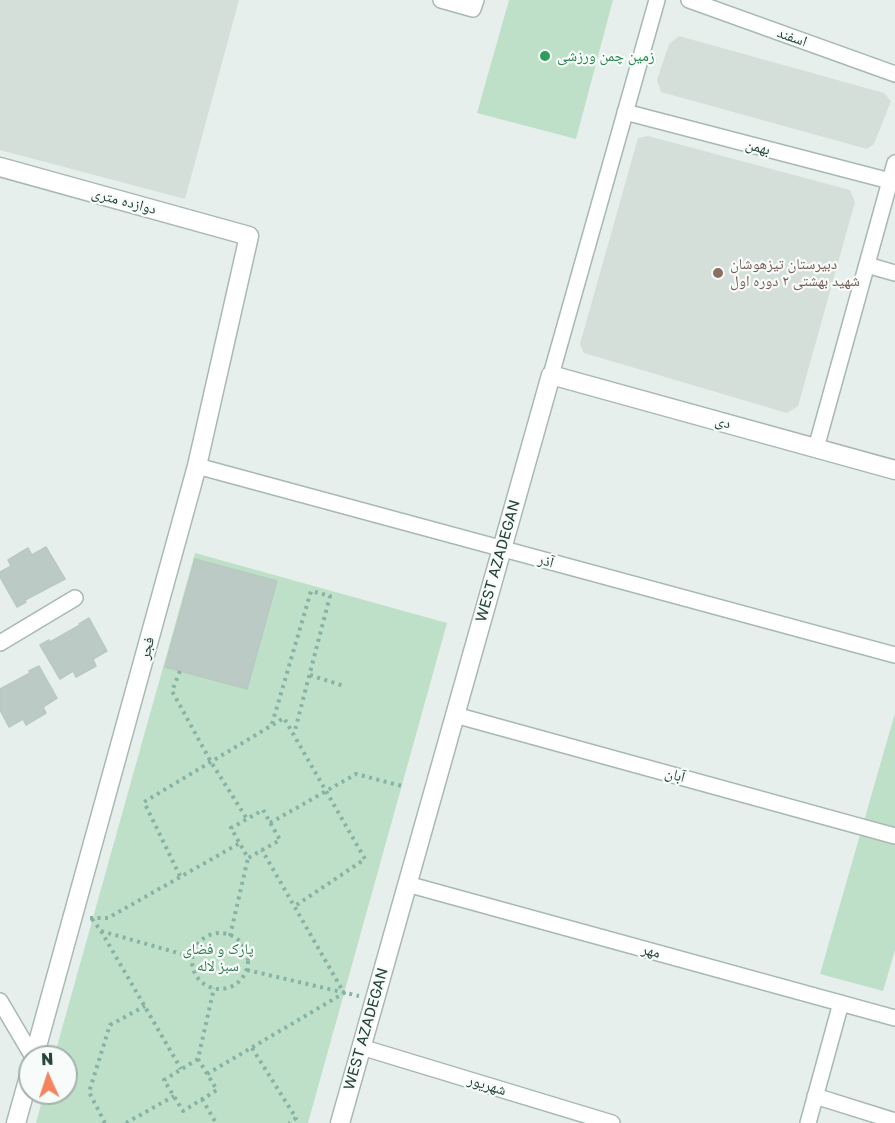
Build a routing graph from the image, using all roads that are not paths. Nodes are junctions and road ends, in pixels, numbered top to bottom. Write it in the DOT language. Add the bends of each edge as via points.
graph roads {
  1 [pos="441,0"];
  2 [pos="476,0"];
  3 [pos="657,0"];
  4 [pos="689,0"];
  5 [pos="895,74"];
  6 [pos="625,112"];
  7 [pos="895,163"];
  8 [pos="0,167"];
  9 [pos="890,182"];
  10 [pos="249,236"];
  11 [pos="867,265"];
  12 [pos="895,273"];
  13 [pos="551,375"];
  14 [pos="816,448"];
  15 [pos="197,466"];
  16 [pos="895,470"];
  17 [pos="502,549"];
  18 [pos="75,598"];
  19 [pos="0,643"];
  20 [pos="895,655"];
  21 [pos="455,715"];
  22 [pos="895,836"];
  23 [pos="407,884"];
  24 [pos="0,1001"];
  25 [pos="841,1003"];
  26 [pos="895,1018"];
  27 [pos="6,1024"];
  28 [pos="24,1045"];
  29 [pos="37,1045"];
  30 [pos="361,1047"];
  31 [pos="815,1096"];
  32 [pos="21,1105"];
  33 [pos="895,1121"];
  34 [pos="16,1123"];
  35 [pos="340,1123"];
  36 [pos="612,1123"];
  37 [pos="808,1123"];
  1 -- 2 [label="street" via="474,9"];
  3 -- 6 [label="street, WEST AZADEGAN"];
  4 -- 5 [label="street, اسفند"];
  6 -- 9 [label="street, بهمن"];
  6 -- 13 [label="street, WEST AZADEGAN"];
  7 -- 9 [label="street"];
  8 -- 10 [label="street, دوازده متری"];
  9 -- 11 [label="street"];
  10 -- 15 [label="street, فجر"];
  11 -- 12 [label="street"];
  11 -- 14 [label="street"];
  13 -- 14 [label="street, دی"];
  13 -- 17 [label="street, WEST AZADEGAN"];
  14 -- 16 [label="street, دی"];
  15 -- 17 [label="street, آذر"];
  15 -- 29 [label="street, فجر"];
  17 -- 20 [label="street, آذر"];
  17 -- 21 [label="street, WEST AZADEGAN"];
  18 -- 19 [label="street"];
  21 -- 22 [label="street, آبان"];
  21 -- 23 [label="street, WEST AZADEGAN"];
  23 -- 25 [label="street, مهر"];
  23 -- 30 [label="street, WEST AZADEGAN"];
  24 -- 27 [label="street"];
  25 -- 26 [label="street, مهر"];
  25 -- 31 [label="street"];
  27 -- 28 [label="street"];
  30 -- 35 [label="street, WEST AZADEGAN"];
  30 -- 36 [label="street, شهریور"];
  31 -- 33 [label="street"];
  31 -- 37 [label="street"];
  32 -- 34 [label="street"];
}
